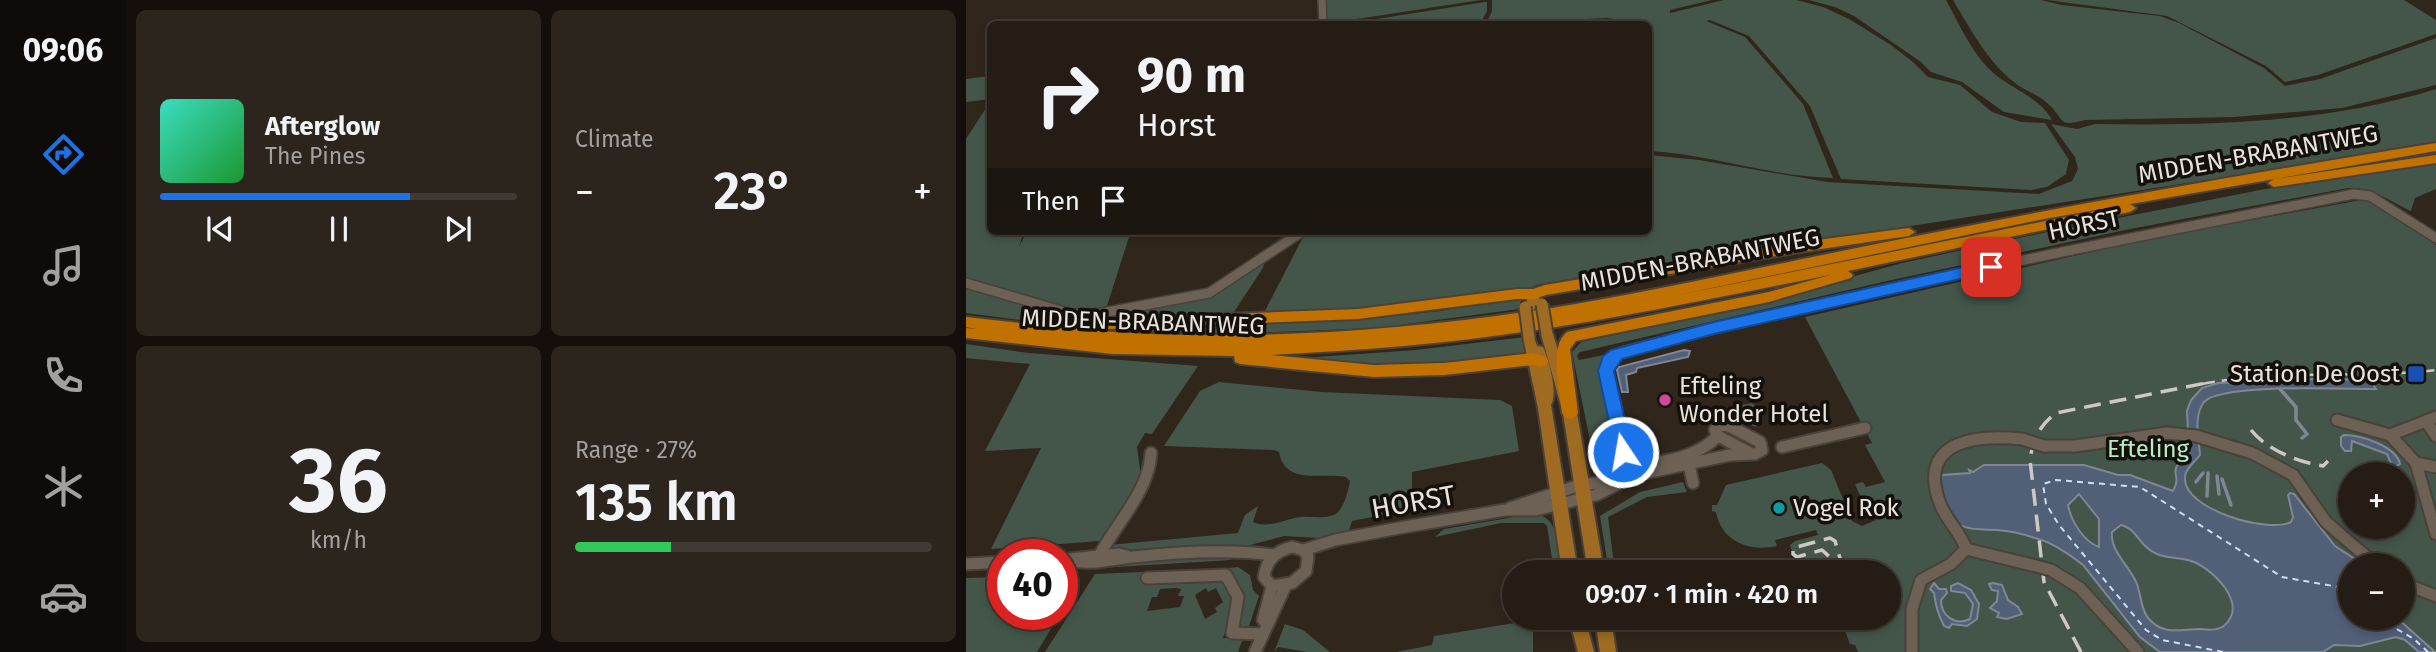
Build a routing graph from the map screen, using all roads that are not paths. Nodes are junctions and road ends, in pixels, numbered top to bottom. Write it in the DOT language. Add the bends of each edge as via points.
graph roads {
  1 [pos="1322,0"];
  2 [pos="1323,21"];
  3 [pos="2436,147"];
  4 [pos="2436,159"];
  5 [pos="2032,217"];
  6 [pos="1297,235"];
  7 [pos="2436,238"];
  8 [pos="1979,240"];
  9 [pos="966,283"];
  10 [pos="1533,303"];
  11 [pos="966,321"];
  12 [pos="966,333"];
  13 [pos="1537,335"];
  14 [pos="1215,351"];
  15 [pos="1537,360"];
  16 [pos="1570,413"];
  17 [pos="2431,419"];
  18 [pos="2337,420"];
  19 [pos="1865,428"];
  20 [pos="2390,435"];
  21 [pos="2436,436"];
  22 [pos="1782,447"];
  23 [pos="1151,453"];
  24 [pos="1688,461"];
  25 [pos="2416,463"];
  26 [pos="2436,467"];
  27 [pos="1623,475"];
  28 [pos="1693,483"];
  29 [pos="1582,492"];
  30 [pos="1558,498"];
  31 [pos="2436,534"];
  32 [pos="1966,549"];
  33 [pos="2362,553"];
  34 [pos="1307,555"];
  35 [pos="1098,559"];
  36 [pos="1270,559"];
  37 [pos="1568,560"];
  38 [pos="1594,560"];
  39 [pos="987,563"];
  40 [pos="1078,563"];
  41 [pos="966,564"];
  42 [pos="1147,578"];
  43 [pos="1278,587"];
  44 [pos="2415,588"];
  45 [pos="2436,596"];
  46 [pos="1580,630"];
  47 [pos="1605,630"];
  48 [pos="1261,634"];
  49 [pos="1255,652"];
  50 [pos="1586,652"];
  51 [pos="1608,652"];
  52 [pos="1912,652"];
  53 [pos="2138,652"];
  1 -- 2 [label="street"];
  3 -- 5 [label="highway, MIDDEN-BRABANTWEG"];
  4 -- 8 [label="highway, MIDDEN-BRABANTWEG" via="2194,196"];
  5 -- 10 [label="highway" via="1794,248 1545,290"];
  5 -- 11 [label="highway, MIDDEN-BRABANTWEG" via="1575,308 1413,331 1190,340 1073,335"];
  6 -- 9 [label="street" via="1201,296 1092,314 1072,314"];
  7 -- 27 [label="street, HORST" via="2370,196 2354,194 2070,249 1621,352 1609,360 1606,371"];
  8 -- 14 [label="highway, MIDDEN-BRABANTWEG" via="1527,327 1381,344"];
  8 -- 16 [label="highway" via="1769,297 1572,336 1563,349"];
  10 -- 11 [label="highway" via="1517,294 1306,317 1070,325"];
  10 -- 13 [label="main road, bridge"];
  12 -- 14 [label="highway, MIDDEN-BRABANTWEG" via="1099,347"];
  13 -- 15 [label="main road"];
  13 -- 16 [label="main road"];
  14 -- 15 [label="highway" via="1244,359 1374,370"];
  15 -- 30 [label="main road" via="1545,373 1545,408"];
  16 -- 29 [label="main road"];
  17 -- 20 [label="street"];
  17 -- 21 [label="street"];
  18 -- 20 [label="street"];
  19 -- 22 [label="street"];
  20 -- 25 [label="street"];
  23 -- 35 [label="street" via="1150,473"];
  24 -- 24 [label="street" via="1759,453 1762,446 1753,437 1722,424 1715,428 1718,436"];
  24 -- 27 [label="street"];
  24 -- 28 [label="street"];
  25 -- 26 [label="street"];
  25 -- 31 [label="street"];
  27 -- 29 [label="street, HORST" via="1609,489"];
  29 -- 30 [label="street, HORST"];
  29 -- 38 [label="main road"];
  30 -- 34 [label="street, HORST" via="1536,510 1505,510 1329,542"];
  30 -- 37 [label="main road"];
  32 -- 33 [label="street, bridge" via="1945,515 1935,477 1938,457 1948,449 1990,438 2068,447 2162,432 2207,439 2281,467 2294,475 2321,517"];
  32 -- 52 [label="street" via="1945,569 1921,580 1912,609"];
  32 -- 53 [label="street, bridge" via="2051,570 2080,588"];
  34 -- 36 [label="street" via="1292,547"];
  34 -- 43 [label="street" via="1299,580"];
  35 -- 36 [label="street" via="1244,551"];
  35 -- 40 [label="street"];
  36 -- 43 [label="street" via="1264,577"];
  39 -- 41 [label="street"];
  42 -- 48 [label="street" via="1226,575 1240,602 1232,633"];
  43 -- 48 [label="street"];
  44 -- 45 [label="street"];
  46 -- 50 [label="main road"];
  47 -- 51 [label="main road"];
  48 -- 49 [label="street"];
}
